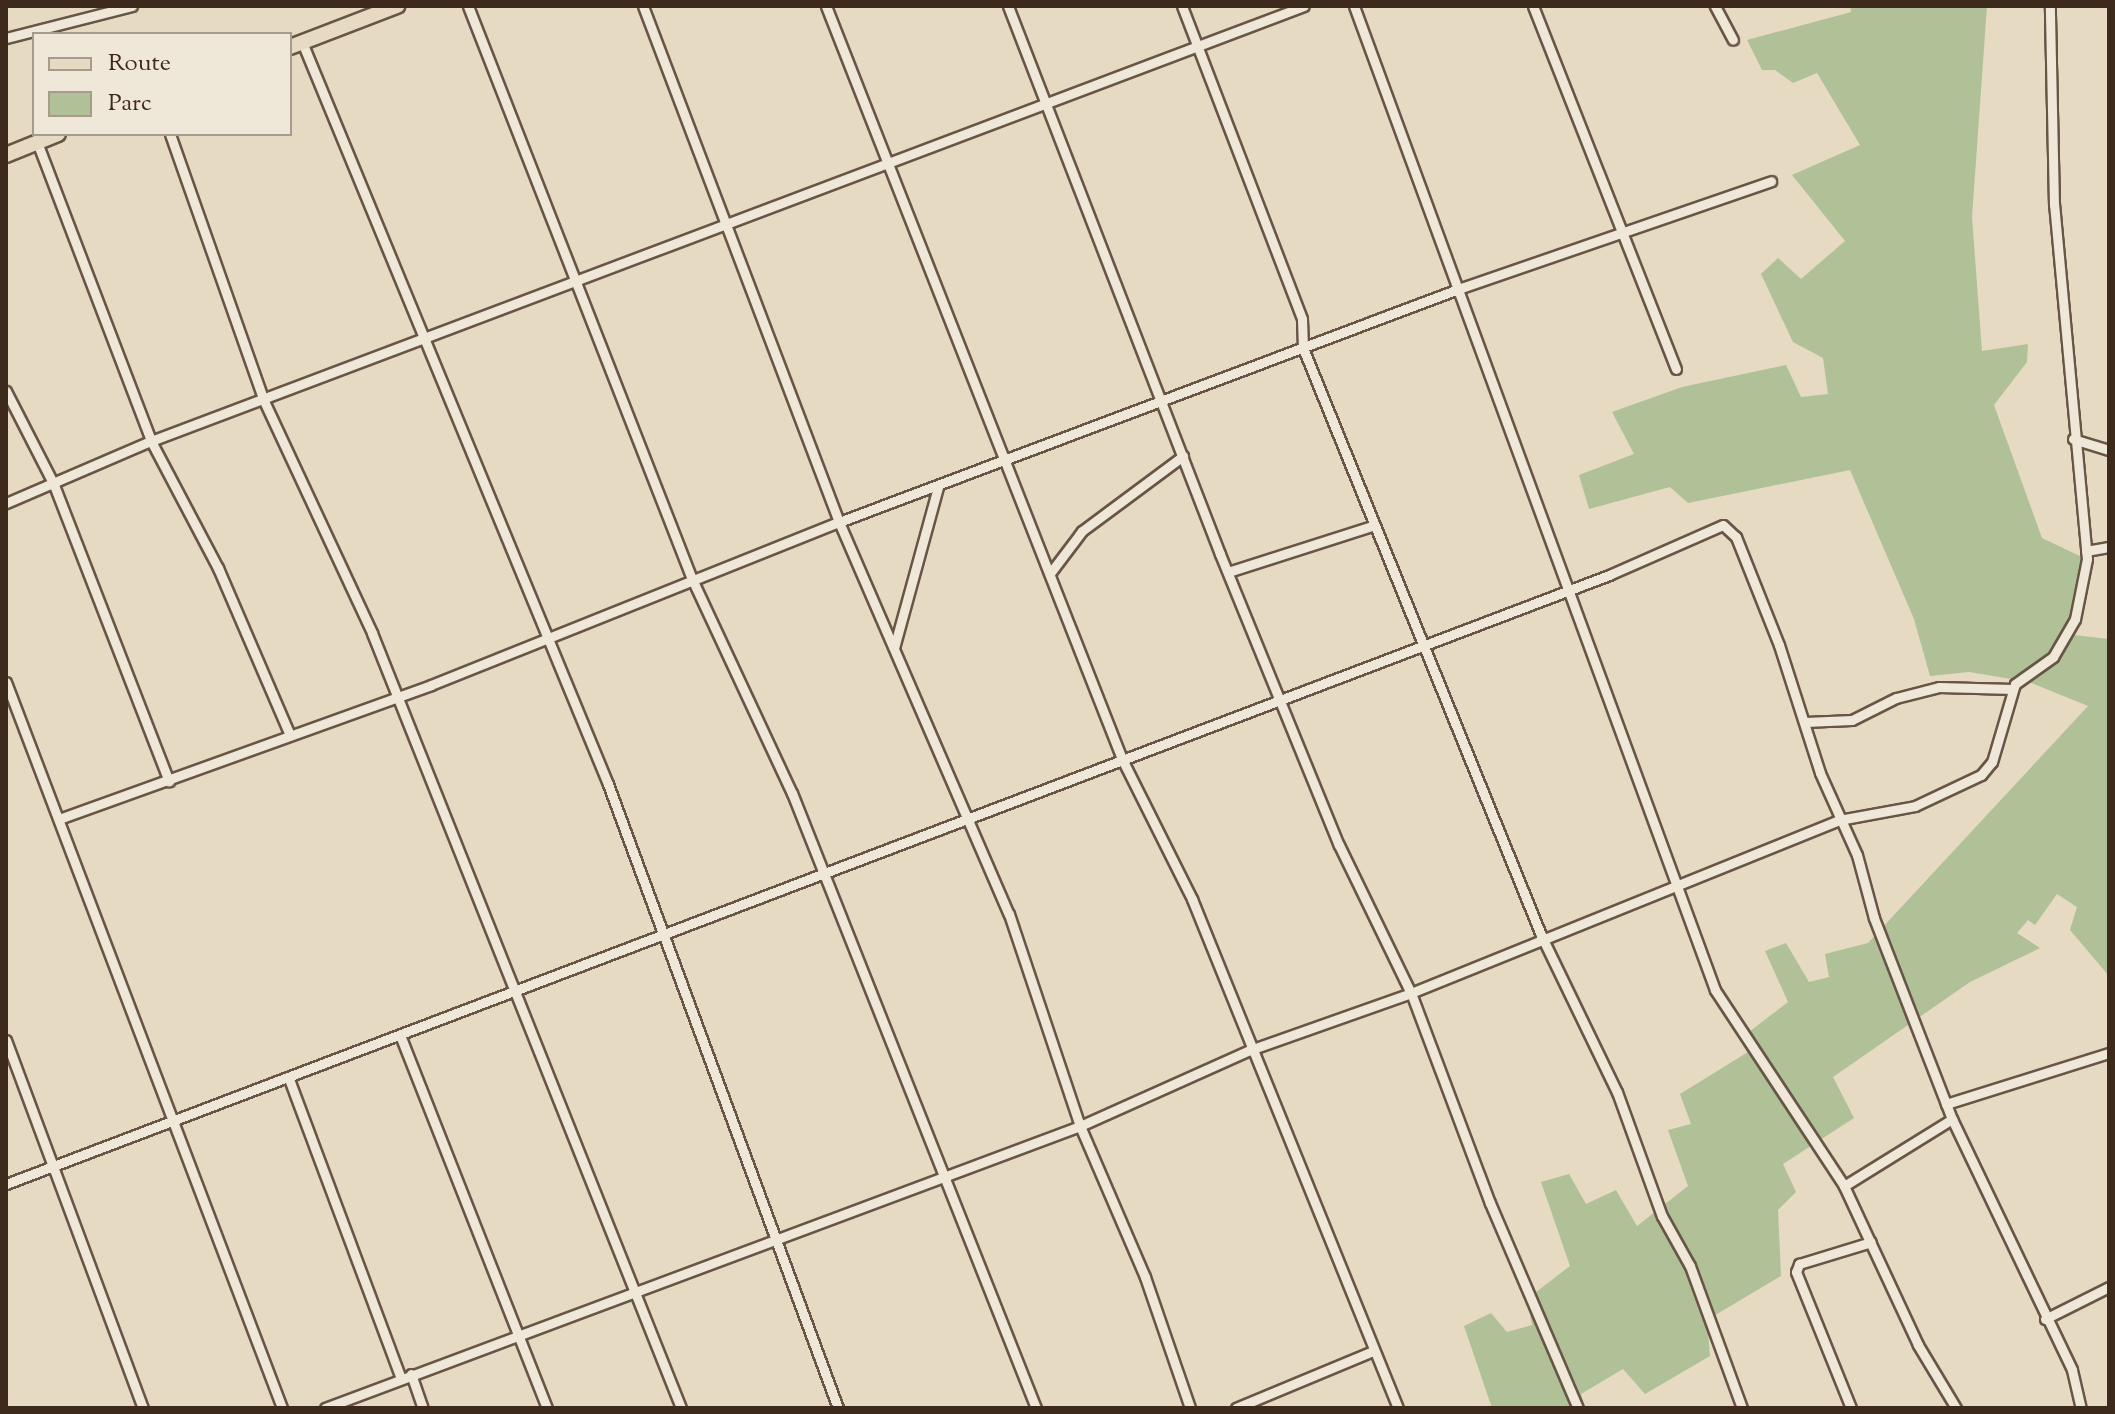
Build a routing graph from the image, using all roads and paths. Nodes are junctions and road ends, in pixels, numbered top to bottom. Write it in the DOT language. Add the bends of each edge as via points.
graph roads {
  1 [pos="132,6"];
  2 [pos="397,6"];
  3 [pos="468,6"];
  4 [pos="643,6"];
  5 [pos="826,6"];
  6 [pos="1008,6"];
  7 [pos="1182,6"];
  8 [pos="1304,6"];
  9 [pos="1354,6"];
  10 [pos="1533,6"];
  11 [pos="1715,6"];
  12 [pos="2050,6"];
  13 [pos="6,38"];
  14 [pos="1733,40"];
  15 [pos="296,44"];
  16 [pos="1199,47"];
  17 [pos="1045,106"];
  18 [pos="53,136"];
  19 [pos="171,136"];
  20 [pos="37,142"];
  21 [pos="6,155"];
  22 [pos="887,164"];
  23 [pos="1771,181"];
  24 [pos="730,226"];
  25 [pos="1617,230"];
  26 [pos="577,284"];
  27 [pos="1461,288"];
  28 [pos="421,341"];
  29 [pos="1303,348"];
  30 [pos="1676,369"];
  31 [pos="6,391"];
  32 [pos="264,401"];
  33 [pos="1163,402"];
  34 [pos="2073,439"];
  35 [pos="151,441"];
  36 [pos="2109,450"];
  37 [pos="1183,456"];
  38 [pos="1005,461"];
  39 [pos="54,485"];
  40 [pos="938,487"];
  41 [pos="6,503"];
  42 [pos="839,522"];
  43 [pos="1375,525"];
  44 [pos="2109,547"];
  45 [pos="2086,551"];
  46 [pos="1051,572"];
  47 [pos="1228,572"];
  48 [pos="692,579"];
  49 [pos="1566,589"];
  50 [pos="546,638"];
  51 [pos="1424,643"];
  52 [pos="894,648"];
  53 [pos="6,682"];
  54 [pos="2013,689"];
  55 [pos="397,695"];
  56 [pos="1282,698"];
  57 [pos="1805,722"];
  58 [pos="289,733"];
  59 [pos="1122,759"];
  60 [pos="169,781"];
  61 [pos="967,818"];
  62 [pos="59,819"];
  63 [pos="1839,820"];
  64 [pos="823,873"];
  65 [pos="1675,885"];
  66 [pos="1541,935"];
  67 [pos="663,937"];
  68 [pos="517,991"];
  69 [pos="1411,993"];
  70 [pos="400,1035"];
  71 [pos="6,1040"];
  72 [pos="1250,1050"];
  73 [pos="2109,1053"];
  74 [pos="289,1079"];
  75 [pos="1946,1104"];
  76 [pos="1952,1119"];
  77 [pos="175,1120"];
  78 [pos="1080,1126"];
  79 [pos="52,1166"];
  80 [pos="942,1178"];
  81 [pos="6,1184"];
  82 [pos="1844,1186"];
  83 [pos="775,1242"];
  84 [pos="1871,1242"];
  85 [pos="2109,1287"];
  86 [pos="633,1292"];
  87 [pos="2045,1319"];
  88 [pos="521,1334"];
  89 [pos="1373,1351"];
  90 [pos="406,1376"];
  91 [pos="143,1408"];
  92 [pos="282,1408"];
  93 [pos="325,1408"];
  94 [pos="423,1408"];
  95 [pos="547,1408"];
  96 [pos="681,1408"];
  97 [pos="838,1408"];
  98 [pos="1036,1408"];
  99 [pos="1190,1408"];
  100 [pos="1236,1408"];
  101 [pos="1398,1408"];
  102 [pos="1578,1408"];
  103 [pos="1742,1408"];
  104 [pos="1851,1408"];
  105 [pos="1956,1408"];
  106 [pos="2081,1408"];
  1 -- 13 [label="street"];
  2 -- 15 [label="main road"];
  3 -- 26 [label="street"];
  4 -- 24 [label="street"];
  5 -- 22 [label="street"];
  6 -- 17 [label="street"];
  7 -- 16 [label="street"];
  8 -- 16 [label="street"];
  9 -- 27 [label="street"];
  10 -- 25 [label="street"];
  11 -- 14 [label="street"];
  12 -- 34 [label="street" via="2054,205"];
  15 -- 28 [label="street"];
  16 -- 17 [label="street"];
  16 -- 29 [label="street" via="1302,319"];
  17 -- 22 [label="street"];
  17 -- 33 [label="street"];
  18 -- 20 [label="main road"];
  19 -- 32 [label="street"];
  20 -- 21 [label="main road"];
  20 -- 35 [label="street"];
  22 -- 24 [label="street"];
  22 -- 38 [label="street"];
  23 -- 25 [label="street"];
  24 -- 26 [label="street"];
  24 -- 42 [label="street"];
  25 -- 27 [label="street"];
  25 -- 30 [label="street"];
  26 -- 28 [label="street"];
  26 -- 48 [label="street"];
  27 -- 29 [label="street"];
  27 -- 49 [label="street"];
  28 -- 32 [label="street"];
  28 -- 50 [label="street"];
  29 -- 33 [label="street"];
  29 -- 43 [label="street"];
  31 -- 39 [label="street"];
  32 -- 35 [label="street"];
  32 -- 55 [label="street"];
  33 -- 37 [label="street"];
  33 -- 38 [label="street"];
  34 -- 36 [label="street"];
  34 -- 45 [label="street"];
  35 -- 39 [label="street"];
  35 -- 58 [label="street" via="218,568"];
  37 -- 46 [label="street" via="1082,531"];
  37 -- 47 [label="street"];
  38 -- 40 [label="street"];
  38 -- 46 [label="street"];
  39 -- 41 [label="street"];
  39 -- 60 [label="street"];
  40 -- 42 [label="street"];
  40 -- 52 [label="street"];
  42 -- 48 [label="street"];
  42 -- 52 [label="street"];
  43 -- 47 [label="street"];
  43 -- 51 [label="street"];
  44 -- 45 [label="street"];
  45 -- 54 [label="street" via="2075,619 2053,657"];
  46 -- 59 [label="street"];
  47 -- 56 [label="street"];
  48 -- 50 [label="street"];
  48 -- 64 [label="street"];
  49 -- 51 [label="street"];
  49 -- 57 [label="street" via="1713,527 1731,528"];
  49 -- 65 [label="street"];
  50 -- 55 [label="street"];
  50 -- 67 [label="street"];
  51 -- 56 [label="street"];
  51 -- 66 [label="street"];
  52 -- 61 [label="street"];
  53 -- 62 [label="street"];
  54 -- 57 [label="street" via="1939,687 1896,698 1852,720"];
  54 -- 63 [label="street" via="1992,762 1981,775 1909,807"];
  55 -- 58 [label="street"];
  55 -- 68 [label="street"];
  56 -- 59 [label="street"];
  56 -- 69 [label="street" via="1345,858"];
  57 -- 63 [label="street"];
  58 -- 60 [label="street"];
  59 -- 61 [label="street"];
  59 -- 72 [label="street" via="1192,899"];
  60 -- 62 [label="street"];
  61 -- 64 [label="street"];
  61 -- 78 [label="street" via="1009,914"];
  62 -- 77 [label="street"];
  63 -- 65 [label="street"];
  63 -- 75 [label="street" via="1857,855 1874,918"];
  64 -- 67 [label="street"];
  64 -- 80 [label="street"];
  65 -- 66 [label="street"];
  65 -- 82 [label="street" via="1701,939 1715,990"];
  66 -- 69 [label="street"];
  66 -- 103 [label="street" via="1617,1092"];
  67 -- 68 [label="street"];
  67 -- 83 [label="street"];
  68 -- 70 [label="street"];
  68 -- 86 [label="street"];
  69 -- 72 [label="street"];
  69 -- 102 [label="street" via="1490,1203"];
  70 -- 74 [label="street"];
  70 -- 88 [label="street"];
  71 -- 79 [label="street"];
  72 -- 78 [label="street"];
  72 -- 89 [label="street"];
  73 -- 75 [label="street"];
  74 -- 77 [label="street"];
  74 -- 90 [label="street"];
  75 -- 76 [label="street"];
  76 -- 82 [label="street"];
  76 -- 87 [label="street" via="1982,1172"];
  77 -- 79 [label="street"];
  77 -- 92 [label="street"];
  78 -- 80 [label="street"];
  78 -- 99 [label="street" via="1145,1277"];
  79 -- 81 [label="street"];
  79 -- 91 [label="street"];
  80 -- 83 [label="street"];
  80 -- 98 [label="street"];
  82 -- 84 [label="street"];
  83 -- 86 [label="street"];
  83 -- 97 [label="street"];
  84 -- 104 [label="street" via="1799,1264 1796,1272"];
  84 -- 105 [label="street" via="1918,1345"];
  85 -- 87 [label="street"];
  86 -- 88 [label="street"];
  86 -- 96 [label="street"];
  87 -- 106 [label="street" via="2072,1370"];
  88 -- 90 [label="street"];
  88 -- 95 [label="street"];
  89 -- 100 [label="street"];
  89 -- 101 [label="street"];
  90 -- 93 [label="street"];
  90 -- 94 [label="street"];
}
